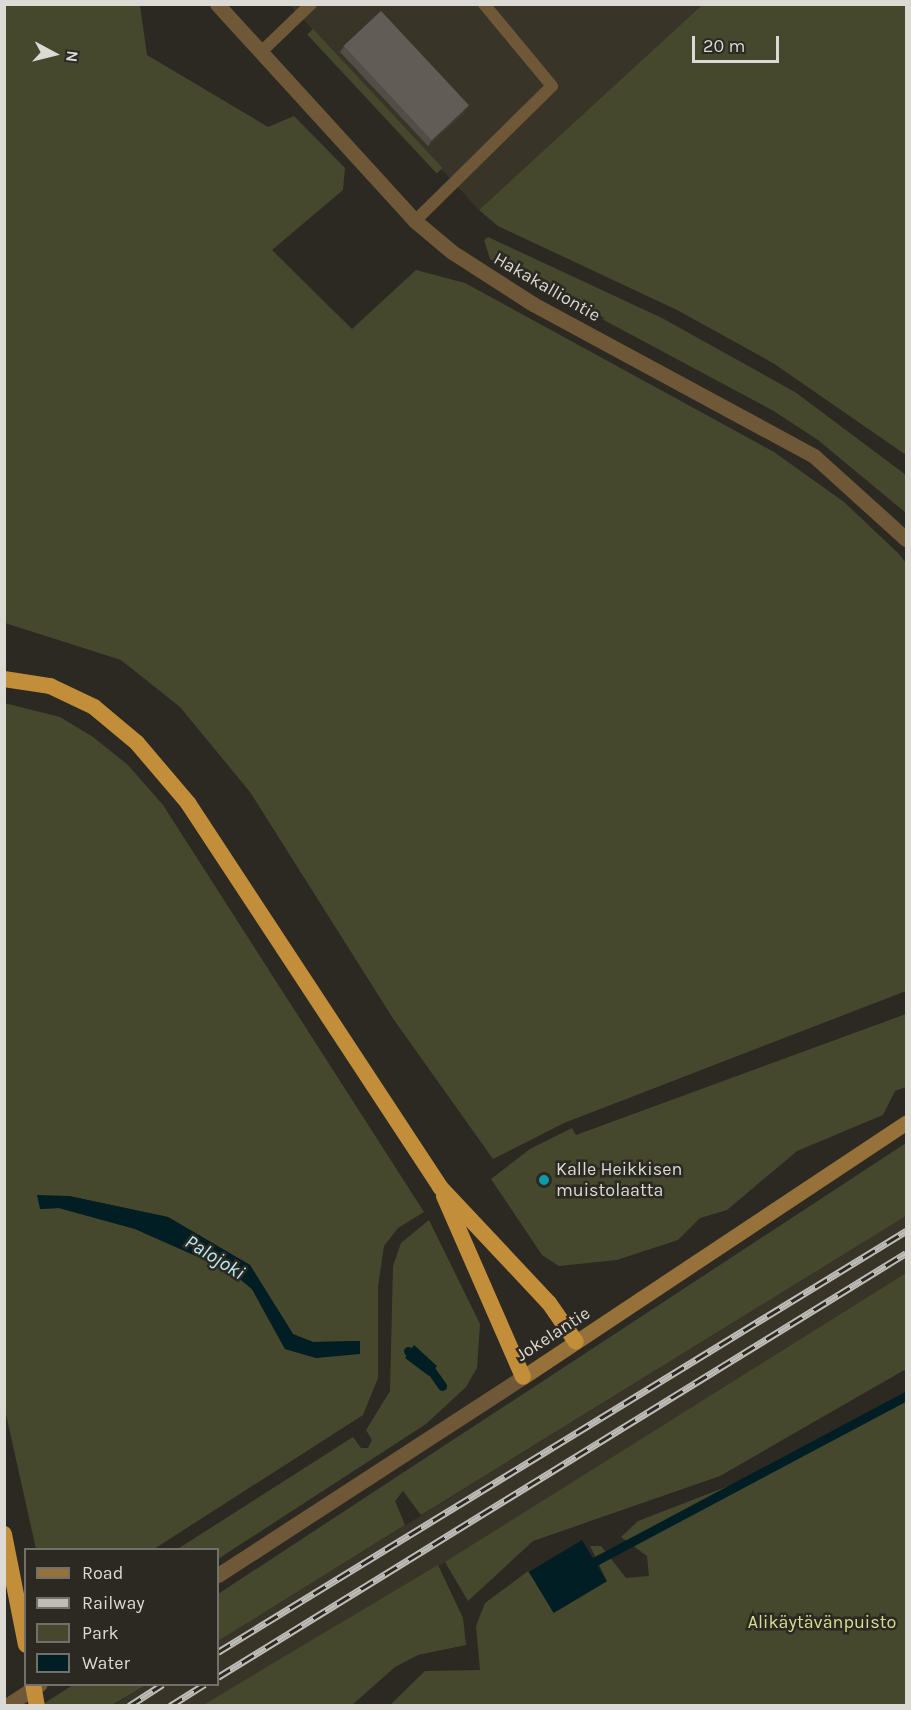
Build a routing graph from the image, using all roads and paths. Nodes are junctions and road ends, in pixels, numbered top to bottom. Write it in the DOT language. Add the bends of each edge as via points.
graph roads {
  1 [pos="217,4"];
  2 [pos="311,4"];
  3 [pos="484,4"];
  4 [pos="261,52"];
  5 [pos="416,221"];
  6 [pos="906,539"];
  7 [pos="4,679"];
  8 [pos="906,1123"];
  9 [pos="441,1187"];
  10 [pos="576,1342"];
  11 [pos="523,1377"];
  12 [pos="6,1542"];
  13 [pos="219,1574"];
  14 [pos="24,1635"];
  15 [pos="33,1686"];
  16 [pos="37,1686"];
  17 [pos="6,1706"];
  18 [pos="37,1706"];
  1 -- 4 [label="street, Hakakalliontie"];
  2 -- 4 [label="lane"];
  3 -- 5 [label="lane" via="552,86"];
  4 -- 5 [label="street, Hakakalliontie"];
  5 -- 6 [label="street, Hakakalliontie" via="533,304 813,456"];
  7 -- 9 [label="highway" via="50,686 94,707 137,743 174,786"];
  8 -- 10 [label="main road, Jokelantie"];
  9 -- 10 [label="highway" via="549,1303"];
  9 -- 11 [label="highway"];
  10 -- 11 [label="main road, Jokelantie"];
  11 -- 13 [label="street, Jokelantie"];
  12 -- 14 [label="highway"];
  15 -- 18 [label="highway"];
  16 -- 17 [label="street"];
}
